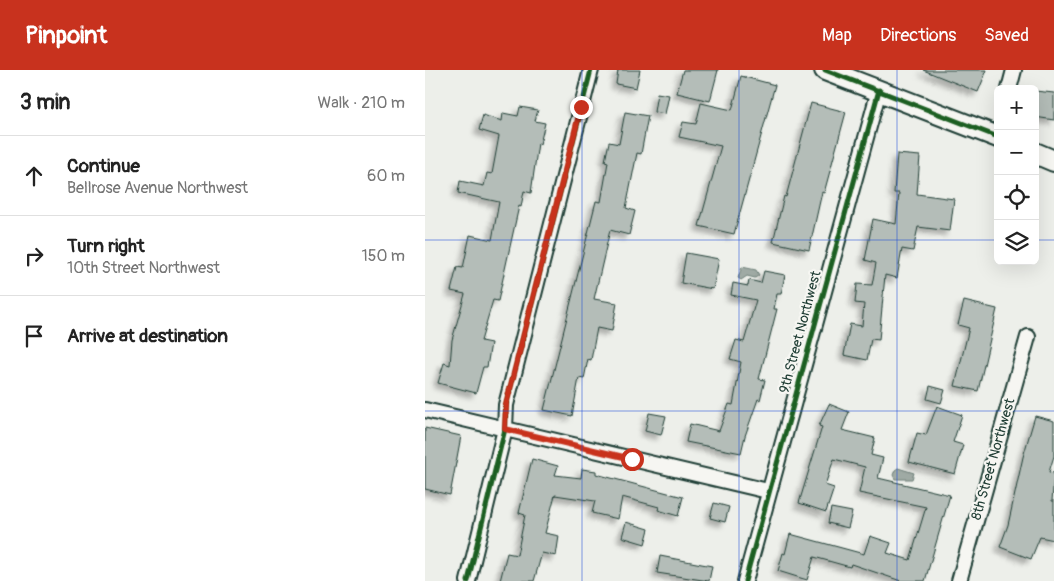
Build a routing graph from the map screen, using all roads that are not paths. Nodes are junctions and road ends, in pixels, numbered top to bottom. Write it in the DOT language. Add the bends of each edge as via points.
graph roads {
  1 [pos="591,70"];
  2 [pos="825,70"];
  3 [pos="1014,70"];
  4 [pos="1010,85"];
  5 [pos="879,90"];
  6 [pos="994,131"];
  7 [pos="1039,155"];
  8 [pos="1054,161"];
  9 [pos="1028,337"];
  10 [pos="425,410"];
  11 [pos="505,429"];
  12 [pos="768,490"];
  13 [pos="468,581"];
  14 [pos="745,581"];
  15 [pos="959,581"];
  1 -- 11 [label="street" via="506,405"];
  2 -- 5 [label="main road"];
  3 -- 4 [label="street"];
  5 -- 6 [label="main road"];
  5 -- 12 [label="street, 9th Street Northwest"];
  7 -- 8 [label="main road"];
  9 -- 15 [label="street, 8th Street Northwest"];
  10 -- 11 [label="street"];
  11 -- 12 [label="street"];
  11 -- 13 [label="street"];
  12 -- 14 [label="street, 9th Street Northwest"];
}
